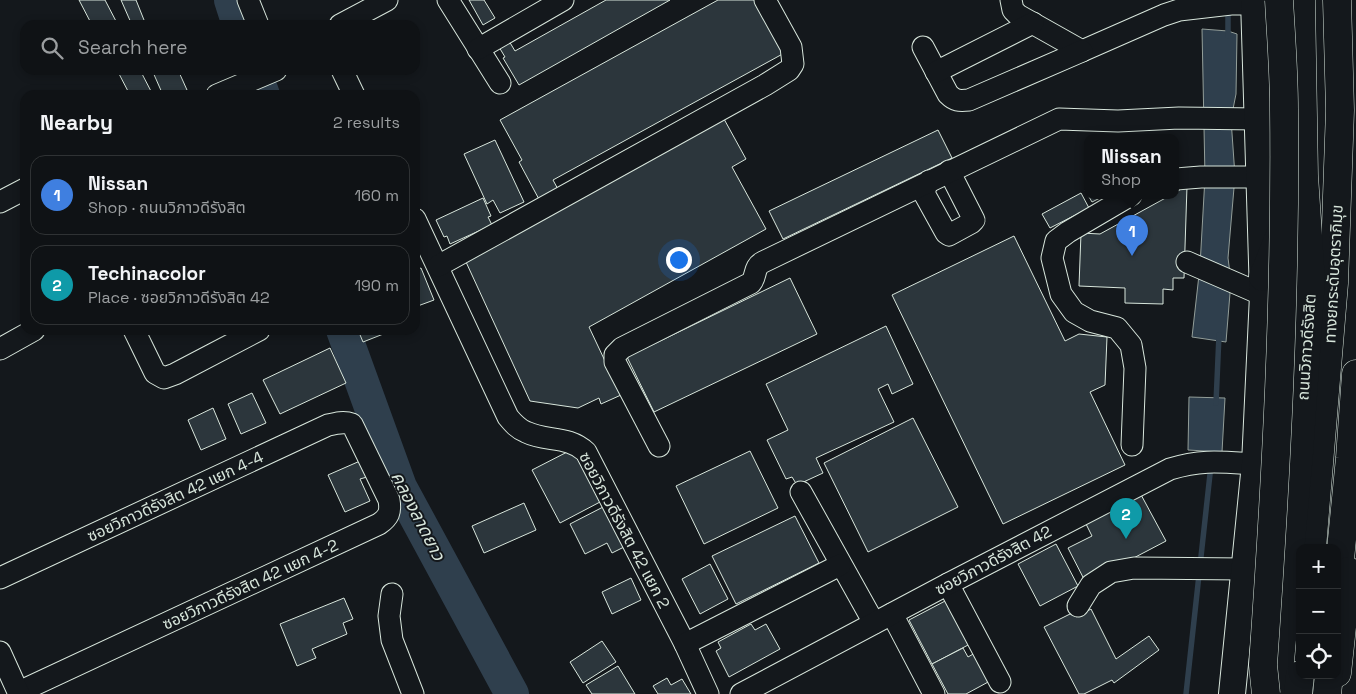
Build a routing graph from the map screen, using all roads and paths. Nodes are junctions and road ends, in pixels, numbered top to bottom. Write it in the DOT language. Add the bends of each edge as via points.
graph roads {
  1 [pos="248,0"];
  2 [pos="387,0"];
  3 [pos="448,0"];
  4 [pos="563,0"];
  5 [pos="765,0"];
  6 [pos="1011,0"];
  7 [pos="1301,0"];
  8 [pos="1337,0"];
  9 [pos="1255,2"];
  10 [pos="256,20"];
  11 [pos="349,20"];
  12 [pos="1033,23"];
  13 [pos="923,47"];
  14 [pos="478,49"];
  15 [pos="1082,51"];
  16 [pos="936,72"];
  17 [pos="264,75"];
  18 [pos="344,75"];
  19 [pos="500,83"];
  20 [pos="227,90"];
  21 [pos="352,90"];
  22 [pos="1259,119"];
  23 [pos="949,171"];
  24 [pos="1304,176"];
  25 [pos="1247,177"];
  26 [pos="1179,179"];
  27 [pos="929,181"];
  28 [pos="20,192"];
  29 [pos="1125,199"];
  30 [pos="0,202"];
  31 [pos="420,229"];
  32 [pos="1193,264"];
  33 [pos="438,266"];
  34 [pos="1263,286"];
  35 [pos="25,335"];
  36 [pos="136,335"];
  37 [pos="249,335"];
  38 [pos="0,348"];
  39 [pos="1356,374"];
  40 [pos="352,424"];
  41 [pos="1132,445"];
  42 [pos="659,446"];
  43 [pos="1255,464"];
  44 [pos="1356,490"];
  45 [pos="801,492"];
  46 [pos="1312,544"];
  47 [pos="840,564"];
  48 [pos="1245,569"];
  49 [pos="0,578"];
  50 [pos="948,584"];
  51 [pos="1337,589"];
  52 [pos="392,594"];
  53 [pos="1078,606"];
  54 [pos="892,614"];
  55 [pos="874,623"];
  56 [pos="1341,635"];
  57 [pos="685,644"];
  58 [pos="0,652"];
  59 [pos="1300,679"];
  60 [pos="1329,679"];
  61 [pos="1336,679"];
  62 [pos="1000,682"];
  63 [pos="19,693"];
  64 [pos="413,694"];
  65 [pos="708,694"];
  66 [pos="741,694"];
  67 [pos="934,694"];
  68 [pos="1232,694"];
  69 [pos="1266,694"];
  70 [pos="1277,694"];
  71 [pos="1298,694"];
  72 [pos="1327,694"];
  73 [pos="1335,694"];
  1 -- 10 [label="street"];
  2 -- 11 [label="street"];
  3 -- 14 [label="street"];
  4 -- 14 [label="street"];
  5 -- 33 [label="street" via="791,48 793,64 789,70"];
  6 -- 12 [label="street" via="1013,10"];
  7 -- 24 [label="highway, ถนนวิภาวดีรังสิต"];
  8 -- 46 [label="highway, ทางยกระดับอุตราภิมุข" via="1340,110 1334,283"];
  9 -- 15 [label="street" via="1195,8 1164,15"];
  9 -- 22 [label="main road"];
  9 -- 69 [label="highway, bridge" via="1284,108 1283,280 1277,455 1264,665"];
  12 -- 15 [label="street"];
  12 -- 16 [label="street"];
  13 -- 16 [label="street"];
  14 -- 19 [label="street"];
  15 -- 16 [label="street" via="969,100 953,100"];
  17 -- 20 [label="street"];
  18 -- 21 [label="street"];
  22 -- 23 [label="street" via="1059,119"];
  22 -- 25 [label="main road"];
  23 -- 27 [label="street"];
  23 -- 27 [label="street" via="974,220 950,235 925,195"];
  24 -- 34 [label="highway"];
  24 -- 70 [label="highway, ถนนวิภาวดีรังสิต" via="1311,280"];
  25 -- 26 [label="street"];
  25 -- 34 [label="main road"];
  27 -- 42 [label="street" via="763,262 757,266 752,283 619,350 615,362"];
  28 -- 30 [label="street"];
  29 -- 41 [label="street" via="1056,241 1052,258 1061,294 1074,312 1090,321 1117,328 1131,345 1135,368"];
  31 -- 33 [label="street, ซอยวิภาวดีรังสิต 42 แยก 2"];
  32 -- 34 [label="street" via="1231,281"];
  33 -- 57 [label="street, ซอยวิภาวดีรังสิต 42 แยก 2" via="508,416 517,427 528,433 565,440 579,445 586,452"];
  34 -- 43 [label="main road"];
  35 -- 38 [label="street"];
  36 -- 37 [label="street" via="155,373 164,378"];
  39 -- 51 [label="highway"];
  40 -- 49 [label="street, ซอยวิภาวดีรังสิต 42 แยก 4-4" via="338,422 328,425"];
  40 -- 63 [label="street, ซอยวิภาวดีรังสิต 42 แยก 4-2" via="389,500 388,517"];
  43 -- 48 [label="main road"];
  43 -- 50 [label="street, ซอยวิภาวดีรังสิต 42" via="1192,462 1170,469"];
  44 -- 56 [label="highway"];
  45 -- 47 [label="street"];
  47 -- 55 [label="street"];
  47 -- 57 [label="street"];
  48 -- 53 [label="street" via="1134,568 1111,572 1091,585"];
  48 -- 68 [label="main road"];
  50 -- 54 [label="street, ซอยวิภาวดีรังสิต 42"];
  50 -- 62 [label="street"];
  52 -- 64 [label="street" via="389,616 392,640"];
  54 -- 55 [label="street, ซอยวิภาวดีรังสิต 42"];
  54 -- 67 [label="street"];
  55 -- 66 [label="street, ซอยวิภาวดีรังสิต 42"];
  57 -- 65 [label="street, ซอยวิภาวดีรังสิต 42 แยก 2"];
  58 -- 63 [label="street"];
  59 -- 71 [label="highway"];
  60 -- 72 [label="highway"];
  61 -- 73 [label="highway"];
}
